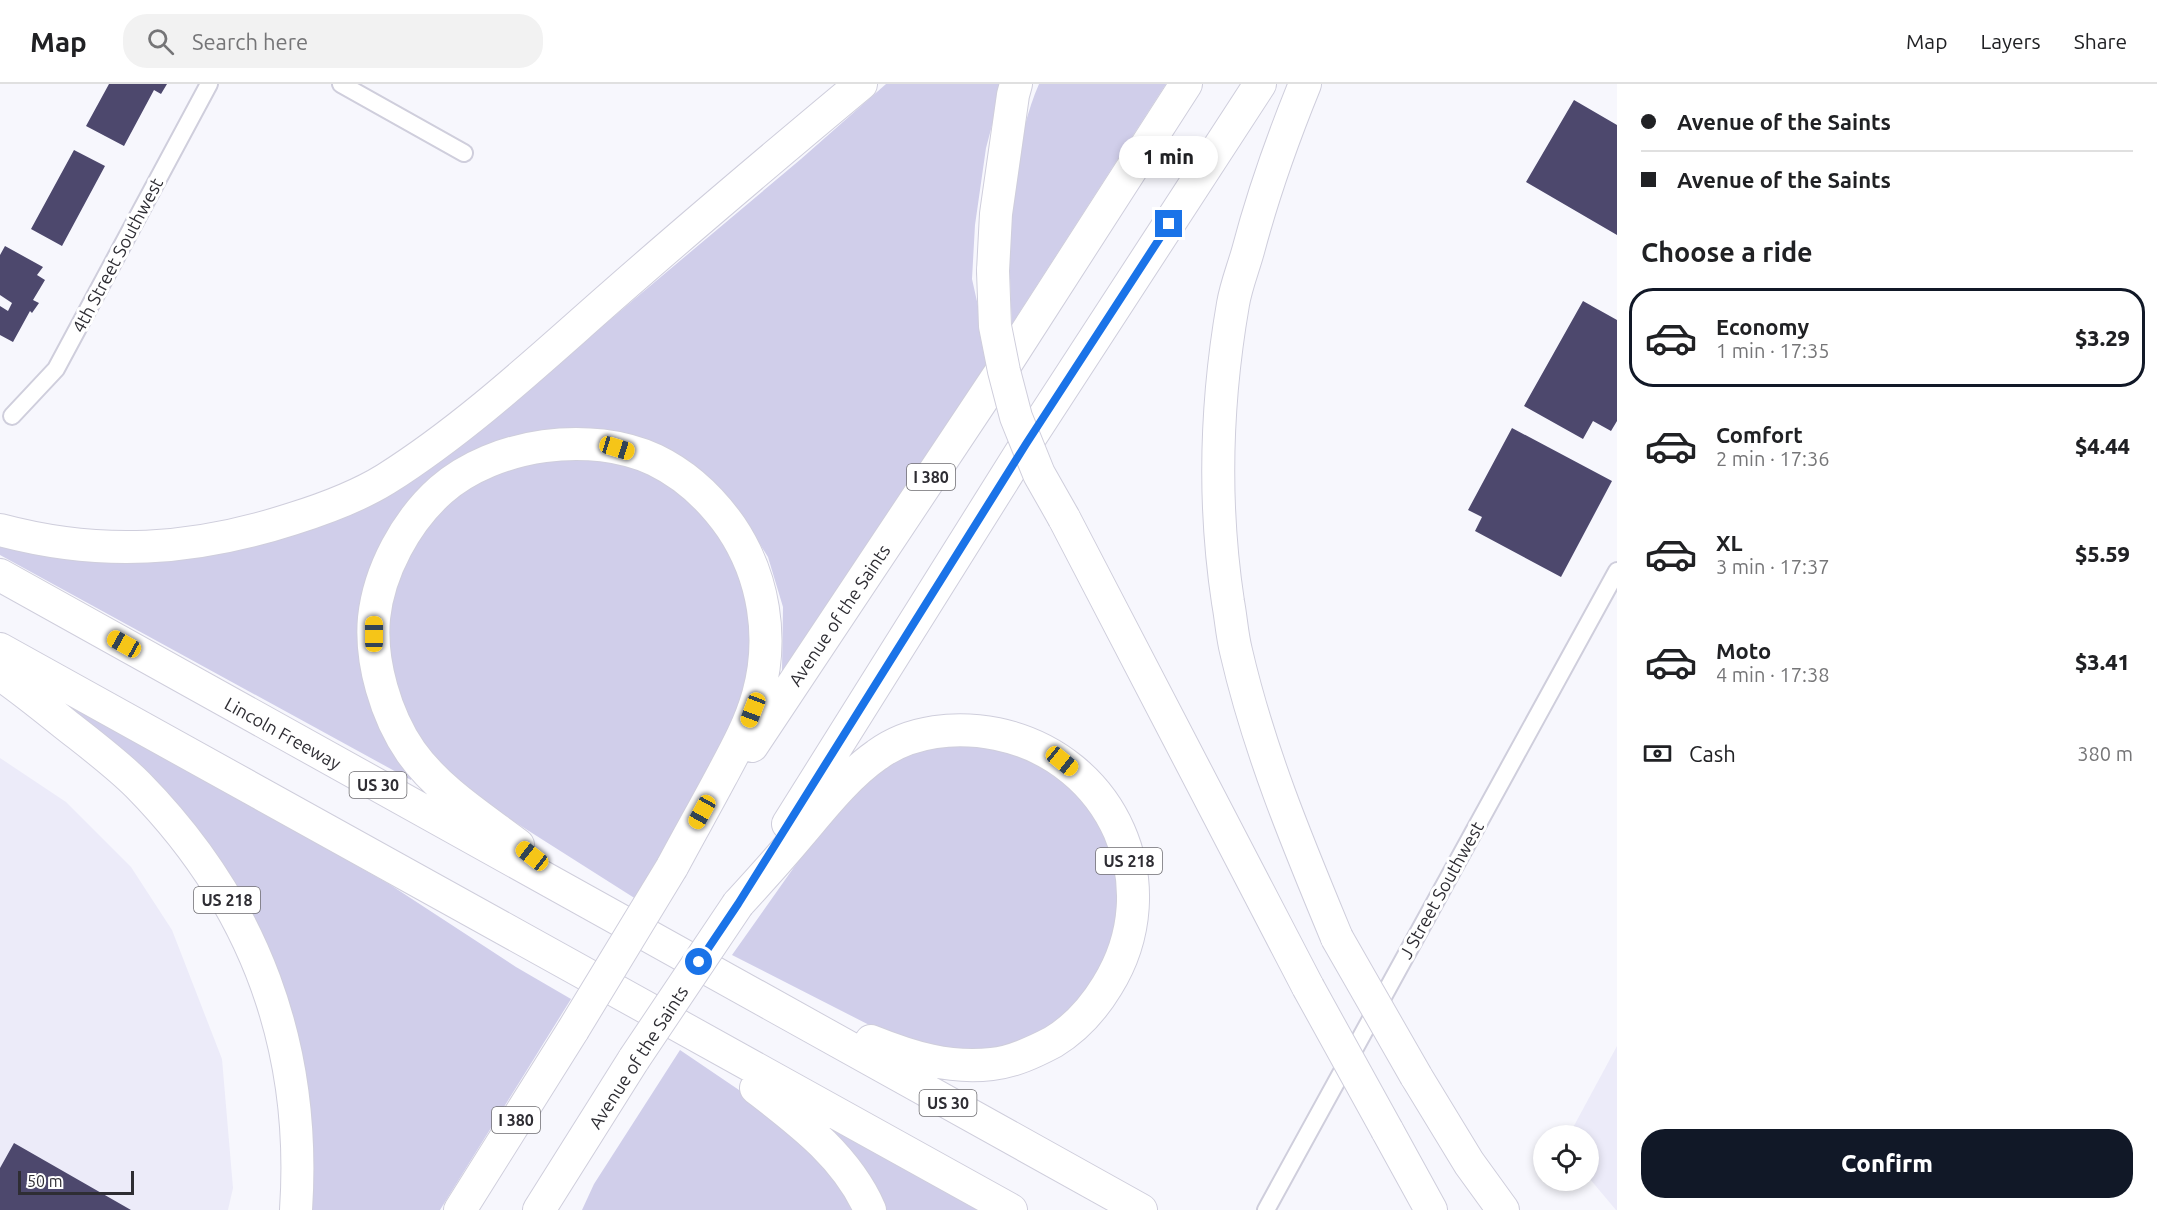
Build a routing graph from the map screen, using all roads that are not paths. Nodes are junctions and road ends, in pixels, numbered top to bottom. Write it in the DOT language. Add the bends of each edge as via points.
graph roads {
  1 [pos="209,84"];
  2 [pos="341,84"];
  3 [pos="861,84"];
  4 [pos="1016,84"];
  5 [pos="1186,84"];
  6 [pos="1260,84"];
  7 [pos="1305,84"];
  8 [pos="464,153"];
  9 [pos="12,416"];
  10 [pos="0,530"];
  11 [pos="1617,571"];
  12 [pos="0,574"];
  13 [pos="0,649"];
  14 [pos="0,674"];
  15 [pos="672,867"];
  16 [pos="738,904"];
  17 [pos="601,910"];
  18 [pos="755,995"];
  19 [pos="635,1003"];
  20 [pos="612,1096"];
  21 [pos="1268,1206"];
  22 [pos="296,1210"];
  23 [pos="460,1210"];
  24 [pos="539,1210"];
  25 [pos="563,1210"];
  26 [pos="870,1210"];
  27 [pos="1011,1210"];
  28 [pos="1141,1210"];
  29 [pos="1431,1210"];
  30 [pos="1503,1210"];
  1 -- 9 [label="street, 4th Street Southwest" via="57,369"];
  2 -- 8 [label="street"];
  3 -- 10 [label="highway" via="736,187 500,395 383,481 329,507 215,540 153,547 94,546"];
  4 -- 29 [label="highway, bridge" via="996,213 993,271 995,326 1016,417 1039,474 1308,987"];
  5 -- 15 [label="highway, Avenue of the Saints / I 380" via="998,376"];
  6 -- 16 [label="highway, Avenue of the Saints" via="1026,444"];
  7 -- 30 [label="highway, bridge" via="1255,223 1233,302 1223,378 1218,505 1236,650 1256,726 1288,820 1337,938 1469,1163"];
  11 -- 21 [label="street, J Street Southwest"];
  12 -- 17 [label="highway, Lincoln Freeway / US 30"];
  13 -- 19 [label="highway"];
  14 -- 22 [label="highway, US 218" via="137,784 176,827 232,909 259,965 287,1056 296,1107"];
  15 -- 17 [label="highway" via="741,740 759,694 766,646 756,574 716,506 655,460 583,443 508,454 474,468 442,489 415,518 395,552 374,617 374,651 381,688 411,752 445,789"];
  15 -- 23 [label="highway, Avenue of the Saints / I 380, bridge"];
  16 -- 18 [label="highway, US 218" via="839,789 878,754 927,733 959,730 1011,737 1041,748 1084,779 1116,824 1132,875 1130,928 1114,976 1082,1020 1041,1048 1016,1058 994,1064 939,1063 907,1055"];
  16 -- 20 [label="highway, Avenue of the Saints, bridge"];
  17 -- 18 [label="highway, Lincoln Freeway / US 30"];
  18 -- 28 [label="highway, US 30"];
  19 -- 26 [label="highway" via="750,1082 803,1124 836,1157 862,1191"];
  19 -- 27 [label="highway"];
  20 -- 24 [label="highway, Avenue of the Saints"];
  20 -- 25 [label="highway"];
}
